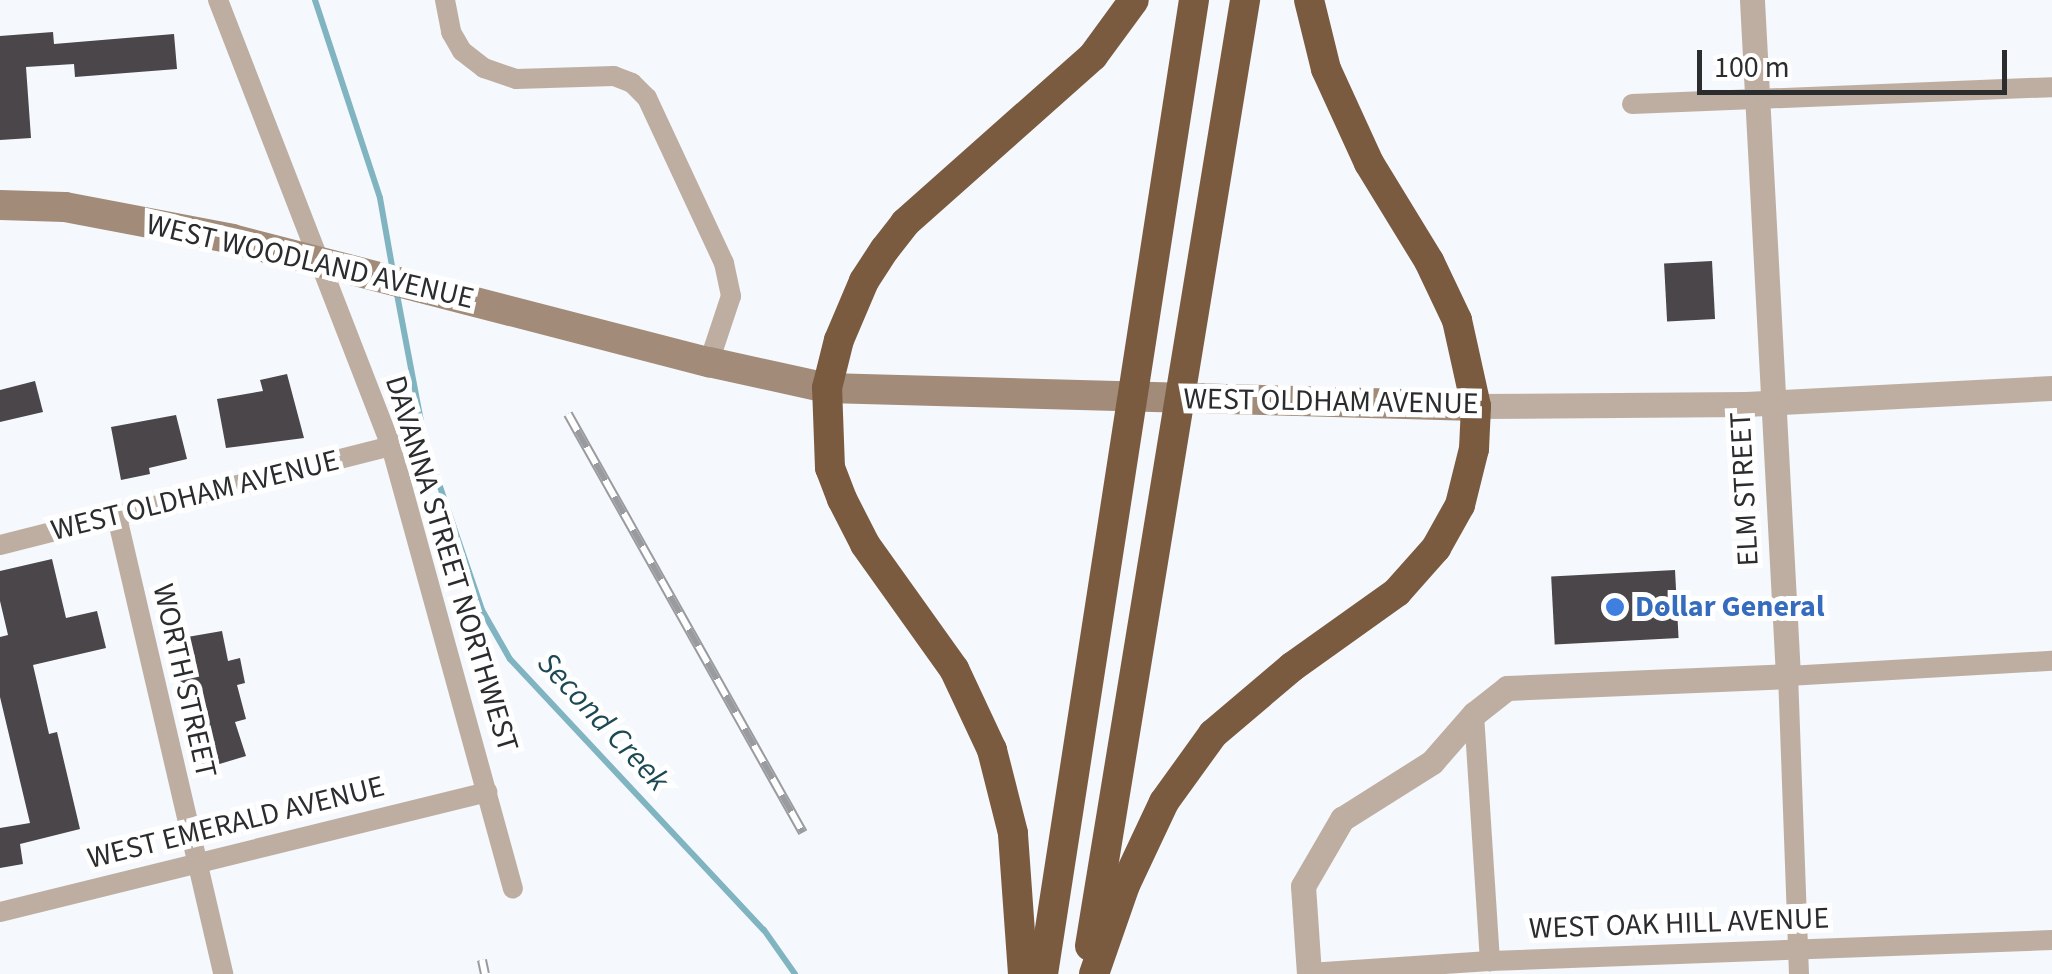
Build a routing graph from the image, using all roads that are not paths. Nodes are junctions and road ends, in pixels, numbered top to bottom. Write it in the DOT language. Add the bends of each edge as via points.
graph roads {
  1 [pos="218,0"];
  2 [pos="445,0"];
  3 [pos="1134,0"];
  4 [pos="1194,0"];
  5 [pos="1245,0"];
  6 [pos="1309,0"];
  7 [pos="1752,0"];
  8 [pos="2052,87"];
  9 [pos="1757,99"];
  10 [pos="1632,104"];
  11 [pos="0,205"];
  12 [pos="617,337"];
  13 [pos="709,362"];
  14 [pos="828,388"];
  15 [pos="2052,388"];
  16 [pos="1772,403"];
  17 [pos="1476,406"];
  18 [pos="391,446"];
  19 [pos="117,517"];
  20 [pos="0,545"];
  21 [pos="2052,661"];
  22 [pos="1788,676"];
  23 [pos="1474,714"];
  24 [pos="487,792"];
  25 [pos="195,864"];
  26 [pos="513,888"];
  27 [pos="0,912"];
  28 [pos="2052,940"];
  29 [pos="1798,950"];
  30 [pos="1490,960"];
  31 [pos="223,974"];
  32 [pos="1023,974"];
  33 [pos="1042,974"];
  34 [pos="1085,974"];
  35 [pos="1094,974"];
  36 [pos="1309,974"];
  37 [pos="1799,974"];
  1 -- 18 [label="street, DAVANNA STREET NORTHWEST"];
  2 -- 13 [label="street" via="451,32 484,68 516,79 614,76 647,98 724,263 731,296"];
  3 -- 14 [label="highway" via="1093,56 884,249 839,340"];
  4 -- 33 [label="highway"];
  5 -- 34 [label="highway"];
  6 -- 17 [label="highway" via="1326,69 1369,163 1457,320"];
  7 -- 9 [label="street, ELM STREET"];
  8 -- 9 [label="street"];
  9 -- 10 [label="street"];
  9 -- 16 [label="street, ELM STREET"];
  11 -- 12 [label="main road, WEST WOODLAND AVENUE" via="65,207 232,239"];
  12 -- 13 [label="main road, WEST OLDHAM AVENUE"];
  13 -- 14 [label="main road, WEST OLDHAM AVENUE"];
  14 -- 17 [label="main road, WEST OLDHAM AVENUE"];
  14 -- 32 [label="highway" via="830,468 842,499 864,544 954,669 992,750 1013,833"];
  15 -- 16 [label="street, WEST OLDHAM AVENUE"];
  16 -- 17 [label="street, WEST OLDHAM AVENUE"];
  16 -- 22 [label="street, ELM STREET"];
  17 -- 35 [label="highway" via="1460,504 1436,548 1397,592 1292,667 1214,734 1164,802"];
  18 -- 19 [label="street, WEST OLDHAM AVENUE"];
  18 -- 24 [label="street, DAVANNA STREET NORTHWEST"];
  19 -- 20 [label="street, WEST OLDHAM AVENUE"];
  19 -- 25 [label="street, WORTH STREET"];
  21 -- 22 [label="street"];
  22 -- 23 [label="street" via="1507,688"];
  22 -- 29 [label="street, ELM STREET"];
  23 -- 30 [label="street"];
  23 -- 36 [label="street" via="1432,762 1342,819 1319,854 1303,886"];
  24 -- 25 [label="street, WEST EMERALD AVENUE"];
  24 -- 26 [label="street, DAVANNA STREET NORTHWEST"];
  25 -- 27 [label="street, WEST EMERALD AVENUE"];
  25 -- 31 [label="street, WORTH STREET"];
  28 -- 29 [label="street, WEST OAK HILL AVENUE"];
  29 -- 30 [label="street, WEST OAK HILL AVENUE"];
  29 -- 37 [label="street, ELM STREET"];
  30 -- 36 [label="street, WEST OAK HILL AVENUE"];
}
